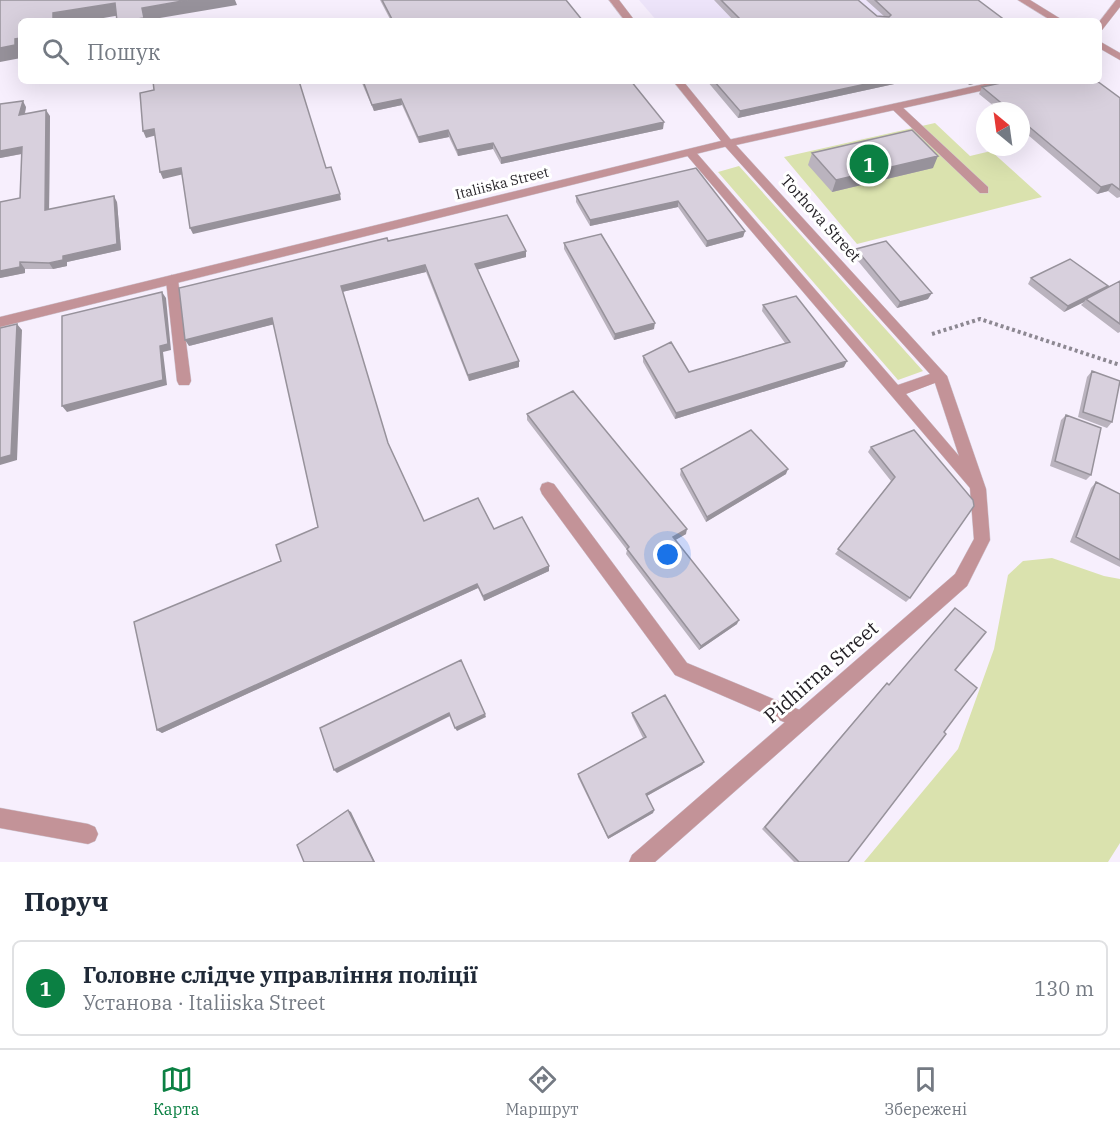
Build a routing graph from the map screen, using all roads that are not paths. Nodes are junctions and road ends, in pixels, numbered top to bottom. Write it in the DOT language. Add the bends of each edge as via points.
graph roads {
  1 [pos="614,0"];
  2 [pos="1023,0"];
  3 [pos="1120,1"];
  4 [pos="628,18"];
  5 [pos="1054,18"];
  6 [pos="1102,24"];
  7 [pos="1102,46"];
  8 [pos="1120,57"];
  9 [pos="680,84"];
  10 [pos="999,84"];
  11 [pos="896,107"];
  12 [pos="728,143"];
  13 [pos="690,152"];
  14 [pos="984,190"];
  15 [pos="172,280"];
  16 [pos="0,322"];
  17 [pos="940,376"];
  18 [pos="184,381"];
  19 [pos="896,392"];
  20 [pos="548,489"];
  21 [pos="978,489"];
  22 [pos="800,720"];
  23 [pos="0,818"];
  24 [pos="88,834"];
  25 [pos="639,862"];
  1 -- 4 [label="street"];
  2 -- 5 [label="street"];
  3 -- 6 [label="street"];
  7 -- 8 [label="street"];
  9 -- 12 [label="street, Torhova Street"];
  10 -- 11 [label="street, Italiiska Street"];
  11 -- 12 [label="street, Italiiska Street"];
  11 -- 14 [label="street"];
  12 -- 13 [label="street, Italiiska Street"];
  12 -- 17 [label="street, Torhova Street"];
  13 -- 15 [label="street, Italiiska Street"];
  13 -- 19 [label="street"];
  15 -- 16 [label="street, Italiiska Street"];
  15 -- 18 [label="street"];
  17 -- 19 [label="street"];
  17 -- 21 [label="street, Torhova Street"];
  19 -- 21 [label="street"];
  20 -- 22 [label="street" via="681,669"];
  21 -- 22 [label="street, Pidhirna Street" via="982,540 961,579"];
  22 -- 25 [label="street, Pidhirna Street"];
  23 -- 24 [label="street"];
}
